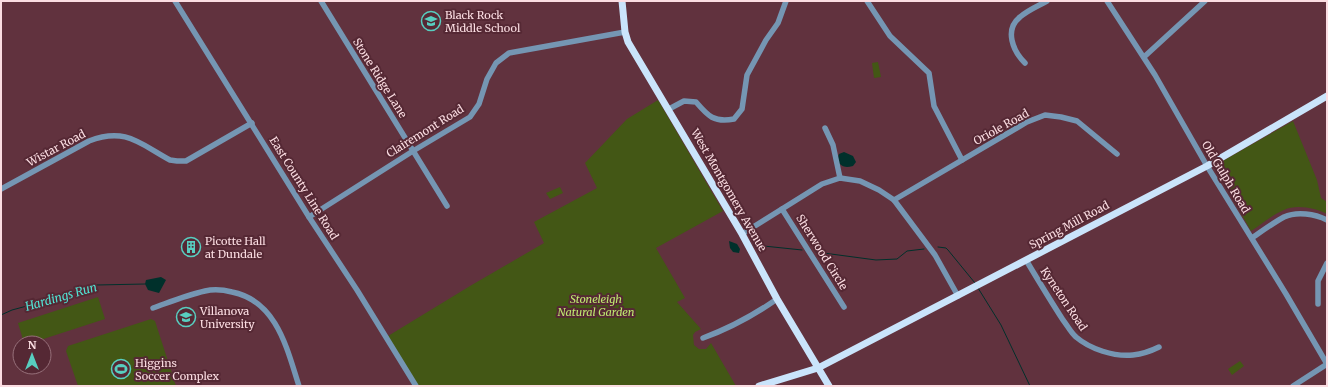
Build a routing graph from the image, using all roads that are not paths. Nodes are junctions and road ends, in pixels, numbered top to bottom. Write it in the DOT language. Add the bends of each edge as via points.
graph roads {
  1 [pos="175,1"];
  2 [pos="321,1"];
  3 [pos="622,1"];
  4 [pos="786,1"];
  5 [pos="867,1"];
  6 [pos="1047,1"];
  7 [pos="1107,1"];
  8 [pos="1205,1"];
  9 [pos="625,32"];
  10 [pos="1144,58"];
  11 [pos="1025,63"];
  12 [pos="1327,96"];
  13 [pos="669,109"];
  14 [pos="252,124"];
  15 [pos="824,128"];
  16 [pos="413,151"];
  17 [pos="1117,154"];
  18 [pos="962,160"];
  19 [pos="1207,166"];
  20 [pos="840,178"];
  21 [pos="1,189"];
  22 [pos="894,200"];
  23 [pos="447,206"];
  24 [pos="782,209"];
  25 [pos="309,217"];
  26 [pos="1327,220"];
  27 [pos="742,234"];
  28 [pos="1252,238"];
  29 [pos="1026,260"];
  30 [pos="1327,264"];
  31 [pos="958,296"];
  32 [pos="777,299"];
  33 [pos="1318,304"];
  34 [pos="844,307"];
  35 [pos="153,308"];
  36 [pos="703,338"];
  37 [pos="1159,347"];
  38 [pos="1327,364"];
  39 [pos="818,368"];
  40 [pos="299,386"];
  41 [pos="416,386"];
  42 [pos="759,386"];
  43 [pos="829,386"];
  44 [pos="1293,386"];
  1 -- 14 [label="street, East County Line Road"];
  2 -- 16 [label="street, Stone Ridge Lane"];
  3 -- 9 [label="main road, West Montgomery Avenue"];
  4 -- 13 [label="street" via="778,23 747,75 742,109 734,119 723,121 708,116 696,102 684,101"];
  5 -- 18 [label="street" via="890,36 929,74 934,106"];
  6 -- 11 [label="street" via="1019,18 1013,27 1012,44 1017,55"];
  7 -- 10 [label="street, Old Gulph Road"];
  8 -- 10 [label="street"];
  9 -- 13 [label="main road, West Montgomery Avenue" via="628,42"];
  9 -- 16 [label="street, Clairemont Road" via="509,53 496,63 487,78 479,104 470,117"];
  10 -- 19 [label="street, Old Gulph Road"];
  12 -- 19 [label="main road, Spring Mill Road"];
  13 -- 27 [label="main road, West Montgomery Avenue"];
  14 -- 21 [label="street, Wistar Road" via="186,161 170,160 121,135 100,136"];
  14 -- 25 [label="street, East County Line Road"];
  15 -- 20 [label="street" via="833,145"];
  16 -- 23 [label="street, Stone Ridge Lane"];
  16 -- 25 [label="street, Clairemont Road"];
  17 -- 18 [label="street, Oriole Road" via="1077,121 1045,115 1027,122"];
  18 -- 22 [label="street, Oriole Road"];
  19 -- 28 [label="street, Old Gulph Road"];
  19 -- 29 [label="main road, Spring Mill Road"];
  20 -- 22 [label="street" via="860,181"];
  20 -- 24 [label="street" via="822,184"];
  22 -- 31 [label="street" via="935,255"];
  24 -- 27 [label="street"];
  24 -- 34 [label="street, Sherwood Circle"];
  25 -- 41 [label="street, East County Line Road"];
  26 -- 28 [label="street" via="1319,216 1302,214 1285,216"];
  27 -- 32 [label="main road, West Montgomery Avenue"];
  28 -- 38 [label="street, Old Gulph Road"];
  29 -- 31 [label="main road, Spring Mill Road"];
  29 -- 37 [label="street, Kyneton Road" via="1074,335 1089,346 1103,351 1132,355"];
  30 -- 33 [label="street" via="1318,281"];
  31 -- 39 [label="main road, Spring Mill Road"];
  32 -- 36 [label="street" via="732,326"];
  32 -- 39 [label="main road, West Montgomery Avenue"];
  35 -- 40 [label="street" via="206,290 223,290 254,300 270,315 282,337"];
  38 -- 44 [label="street"];
  39 -- 42 [label="main road, Spring Mill Road"];
  39 -- 43 [label="main road, West Montgomery Avenue"];
}
